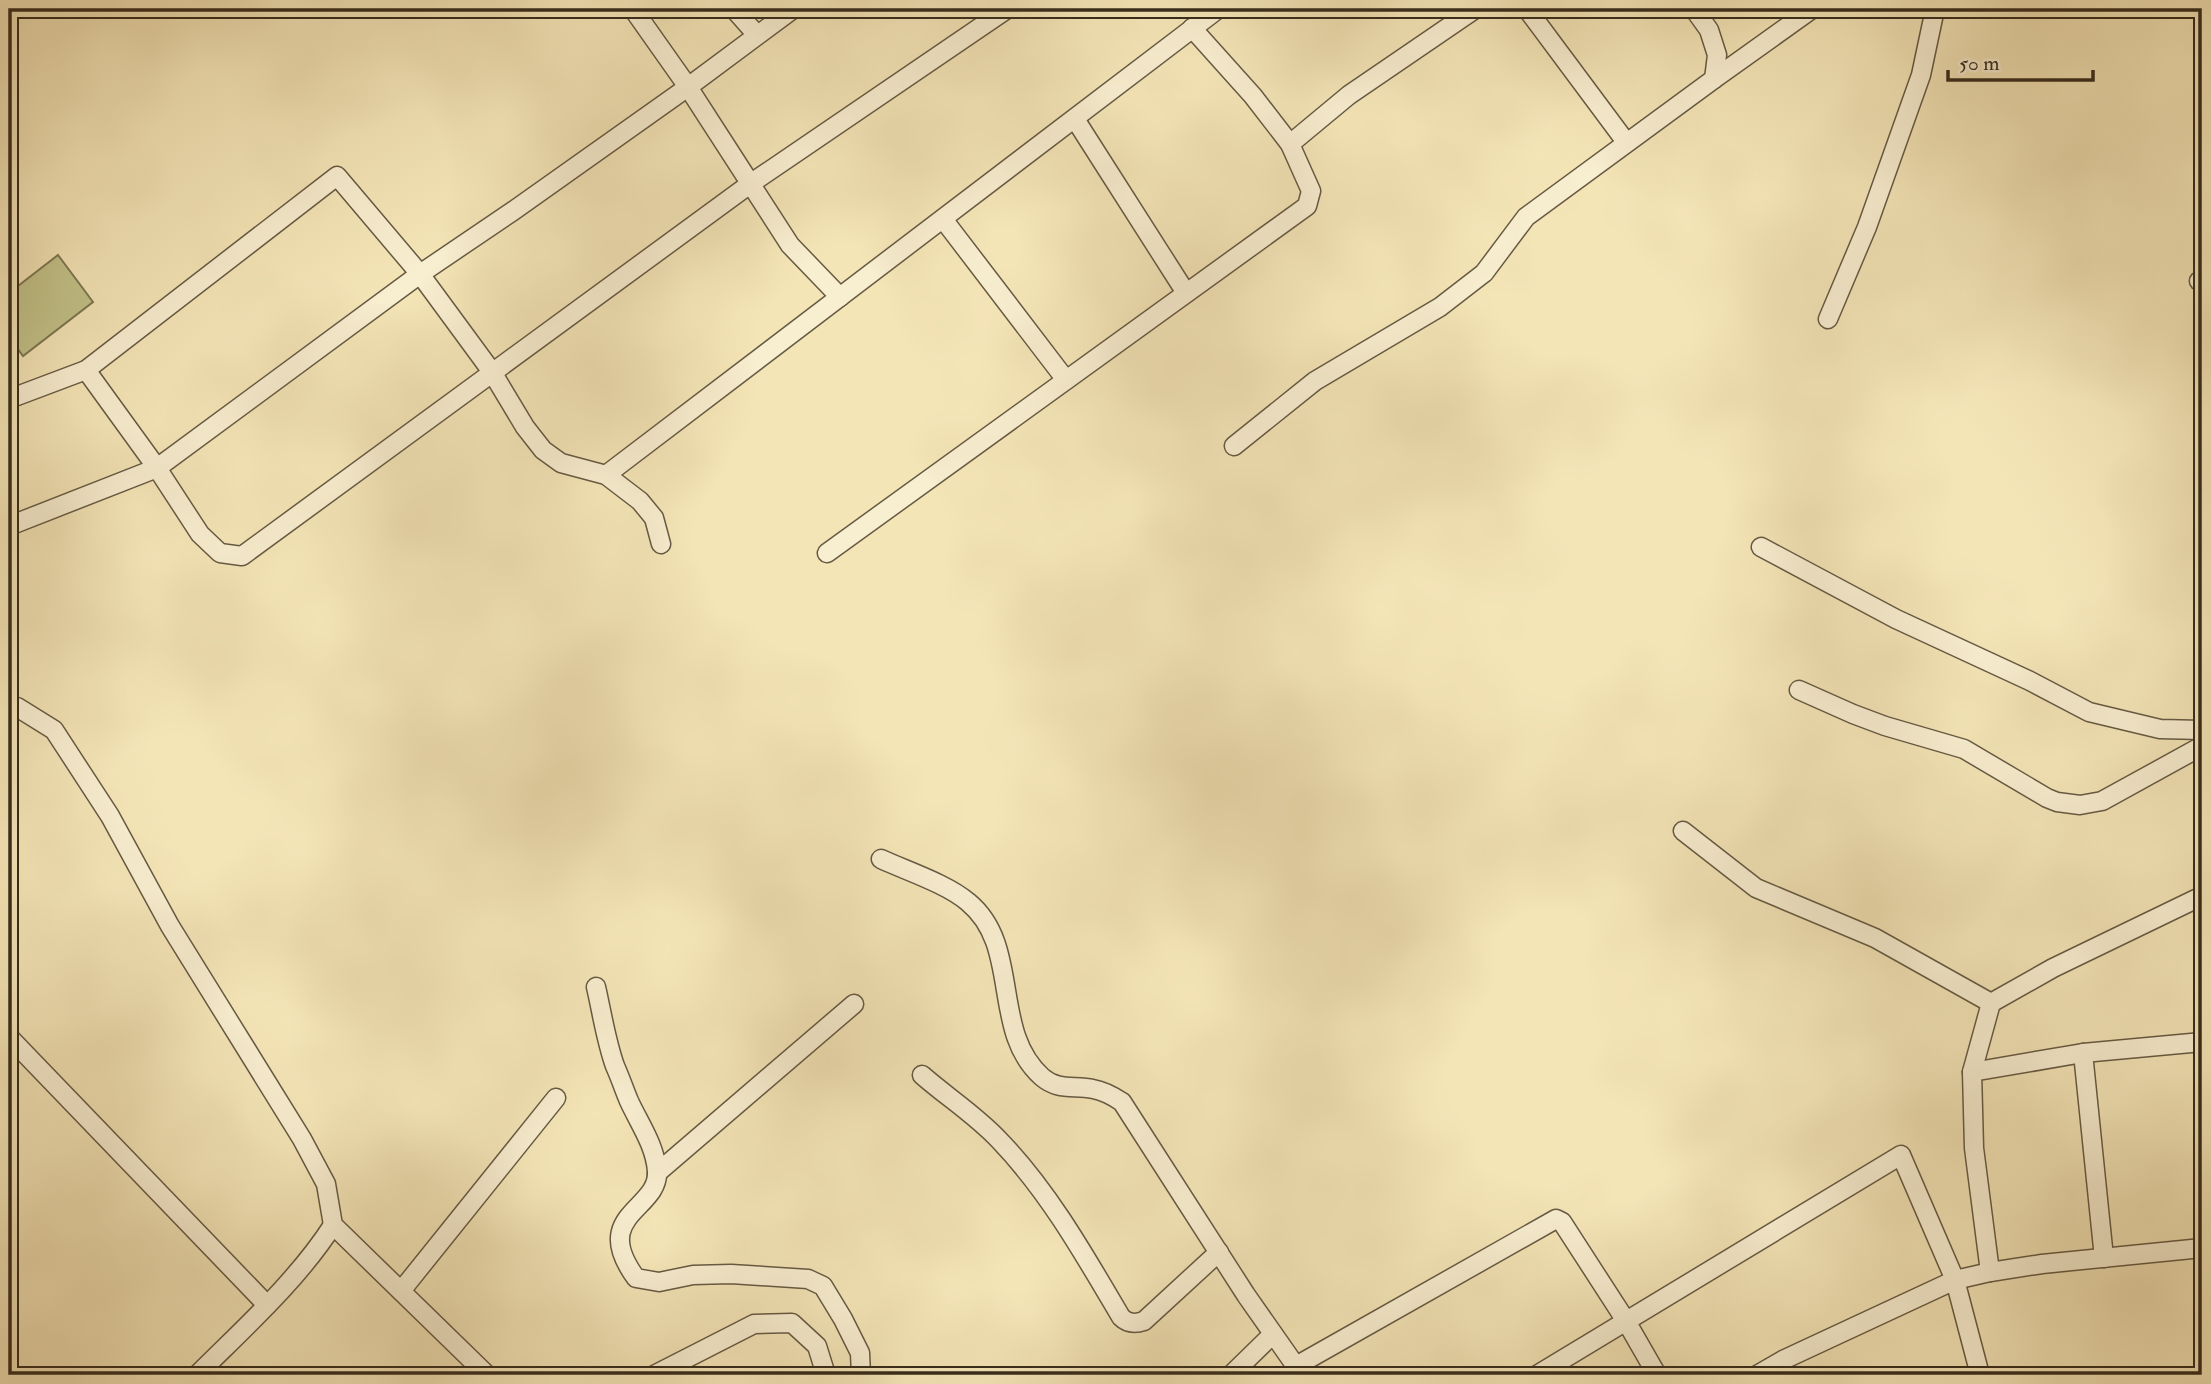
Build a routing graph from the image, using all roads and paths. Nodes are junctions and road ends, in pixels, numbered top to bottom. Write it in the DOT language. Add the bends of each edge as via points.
graph roads {
  1 [pos="634,9"];
  2 [pos="734,9"];
  3 [pos="793,9"];
  4 [pos="1007,9"];
  5 [pos="1219,9"];
  6 [pos="1475,9"];
  7 [pos="1527,9"];
  8 [pos="1694,9"];
  9 [pos="1812,9"];
  10 [pos="1935,9"];
  11 [pos="1192,28"];
  12 [pos="757,35"];
  13 [pos="1714,79"];
  14 [pos="688,87"];
  15 [pos="1075,119"];
  16 [pos="1626,142"];
  17 [pos="1290,144"];
  18 [pos="750,184"];
  19 [pos="943,219"];
  20 [pos="419,274"];
  21 [pos="1186,293"];
  22 [pos="840,297"];
  23 [pos="1828,319"];
  24 [pos="86,370"];
  25 [pos="492,372"];
  26 [pos="1066,380"];
  27 [pos="9,398"];
  28 [pos="1234,446"];
  29 [pos="157,468"];
  30 [pos="606,475"];
  31 [pos="9,526"];
  32 [pos="661,544"];
  33 [pos="1761,547"];
  34 [pos="827,553"];
  35 [pos="1799,690"];
  36 [pos="9,707"];
  37 [pos="2202,730"];
  38 [pos="2202,746"];
  39 [pos="1683,831"];
  40 [pos="881,859"];
  41 [pos="2202,896"];
  42 [pos="596,987"];
  43 [pos="1991,1003"];
  44 [pos="854,1004"];
  45 [pos="10,1041"];
  46 [pos="2202,1043"];
  47 [pos="2083,1053"];
  48 [pos="1972,1072"];
  49 [pos="922,1075"];
  50 [pos="556,1098"];
  51 [pos="657,1172"];
  52 [pos="333,1225"];
  53 [pos="2202,1248"];
  54 [pos="1219,1252"];
  55 [pos="2104,1258"];
  56 [pos="1990,1272"];
  57 [pos="1955,1280"];
  58 [pos="401,1291"];
  59 [pos="267,1305"];
  60 [pos="1626,1321"];
  61 [pos="1273,1334"];
  62 [pos="1299,1371"];
  63 [pos="197,1375"];
  64 [pos="487,1375"];
  65 [pos="654,1375"];
  66 [pos="826,1375"];
  67 [pos="861,1375"];
  68 [pos="1231,1375"];
  69 [pos="1537,1375"];
  70 [pos="1657,1375"];
  71 [pos="1757,1375"];
  72 [pos="1979,1375"];
  1 -- 14 [label="street"];
  2 -- 12 [label="street"];
  3 -- 12 [label="street"];
  4 -- 18 [label="street"];
  5 -- 11 [label="street"];
  6 -- 17 [label="street" via="1349,94"];
  7 -- 16 [label="street"];
  8 -- 13 [label="street" via="1709,30 1717,55"];
  9 -- 13 [label="street"];
  10 -- 23 [label="street" via="1921,75 1867,227"];
  11 -- 15 [label="street"];
  11 -- 17 [label="street"];
  12 -- 14 [label="street"];
  13 -- 16 [label="street"];
  14 -- 18 [label="street"];
  14 -- 20 [label="street"];
  15 -- 19 [label="street"];
  15 -- 21 [label="street"];
  16 -- 28 [label="street" via="1526,216 1484,273 1440,307 1315,381"];
  17 -- 21 [label="street" via="1311,191 1307,206"];
  18 -- 22 [label="street" via="790,246"];
  18 -- 25 [label="street"];
  19 -- 22 [label="street"];
  19 -- 26 [label="street"];
  20 -- 24 [label="street" via="337,176"];
  20 -- 25 [label="street"];
  20 -- 29 [label="street"];
  21 -- 26 [label="street"];
  22 -- 30 [label="street"];
  24 -- 27 [label="street"];
  24 -- 29 [label="street"];
  25 -- 29 [label="street" via="242,556 220,553 200,534"];
  25 -- 30 [label="street" via="542,450 561,463"];
  26 -- 34 [label="street"];
  29 -- 31 [label="street"];
  30 -- 32 [label="street" via="654,518"];
  33 -- 37 [label="street" via="1896,619 2089,712 2160,729"];
  35 -- 38 [label="street" via="1874,722 1964,749 2047,798 2069,804 2102,801"];
  36 -- 52 [label="street" via="17,707 54,730 110,816 170,926 302,1139 326,1184"];
  39 -- 43 [label="street" via="1756,888 1875,938"];
  40 -- 54 [label="street" via="956,893 978,911 996,943 1013,1031 1024,1055 1041,1076 1057,1086 1092,1088 1122,1102"];
  41 -- 43 [label="street"];
  42 -- 51 [label="street" via="613,1061"];
  43 -- 48 [label="street"];
  44 -- 51 [label="street"];
  45 -- 59 [label="street"];
  46 -- 47 [label="street"];
  47 -- 48 [label="street"];
  47 -- 55 [label="street"];
  48 -- 56 [label="street" via="1974,1147"];
  49 -- 54 [label="street" via="998,1138 1024,1167 1125,1321 1144,1321"];
  50 -- 58 [label="street"];
  51 -- 67 [label="street" via="653,1188 627,1217 619,1240 625,1262 636,1278 659,1282 731,1274 808,1279 823,1286 843,1319 860,1353"];
  52 -- 58 [label="street"];
  52 -- 59 [label="street"];
  53 -- 55 [label="street"];
  54 -- 61 [label="street"];
  55 -- 56 [label="street"];
  56 -- 57 [label="street"];
  57 -- 60 [label="street" via="1901,1155"];
  57 -- 71 [label="street"];
  57 -- 72 [label="street"];
  58 -- 64 [label="street"];
  59 -- 63 [label="street"];
  60 -- 62 [label="street" via="1556,1219"];
  60 -- 69 [label="street"];
  60 -- 70 [label="street"];
  61 -- 62 [label="street"];
  61 -- 68 [label="street"];
  65 -- 66 [label="street" via="754,1324 792,1323 817,1346"];
}
